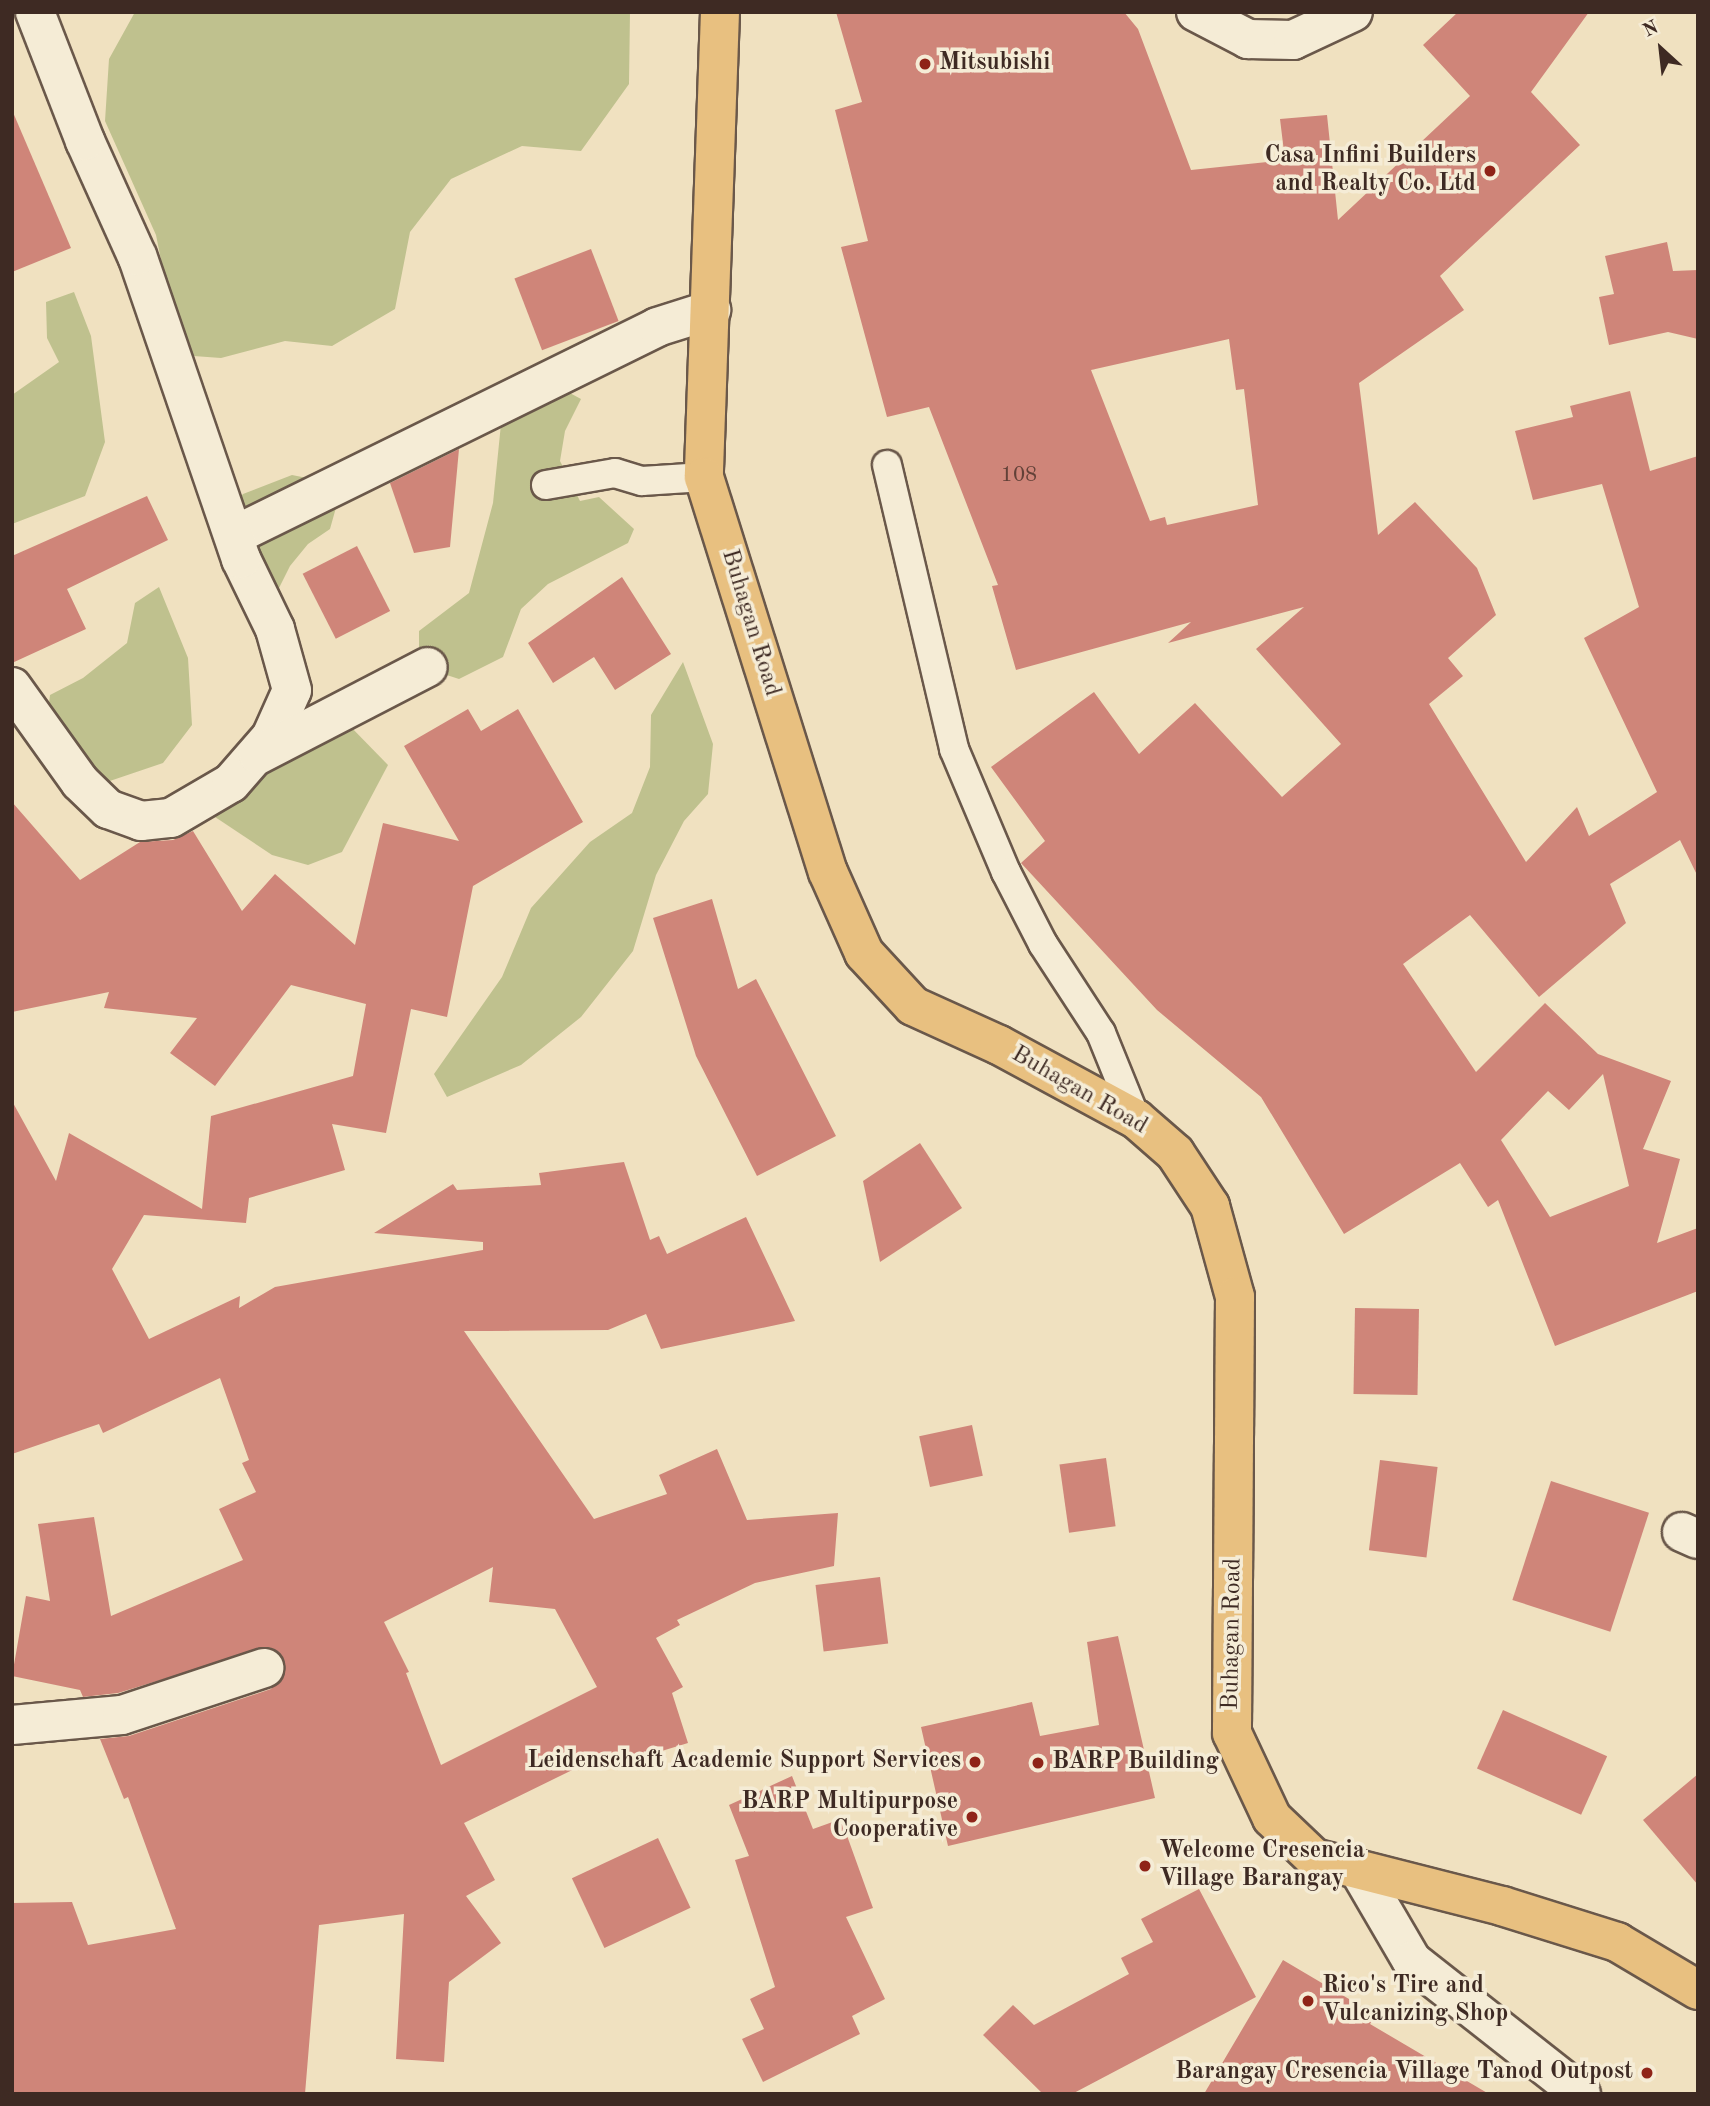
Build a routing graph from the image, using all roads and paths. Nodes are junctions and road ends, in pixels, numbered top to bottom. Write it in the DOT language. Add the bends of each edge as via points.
graph roads {
  1 [pos="35,12"];
  2 [pos="720,12"];
  3 [pos="1196,12"];
  4 [pos="1353,12"];
  5 [pos="710,310"];
  6 [pos="887,465"];
  7 [pos="704,477"];
  8 [pos="546,485"];
  9 [pos="235,536"];
  10 [pos="428,667"];
  11 [pos="12,687"];
  12 [pos="253,758"];
  13 [pos="1136,1119"];
  14 [pos="264,1668"];
  15 [pos="12,1725"];
  16 [pos="1360,1872"];
  17 [pos="1698,1990"];
  18 [pos="1581,2094"];
  1 -- 9 [label="street" via="137,256"];
  2 -- 5 [label="main road, Buhagan Road"];
  3 -- 4 [label="street" via="1248,39 1293,40"];
  5 -- 7 [label="main road, Buhagan Road"];
  5 -- 9 [label="street" via="657,327"];
  6 -- 13 [label="lane" via="954,749 1006,872 1043,944 1101,1033"];
  7 -- 8 [label="lane" via="642,481 615,473"];
  7 -- 13 [label="main road, Buhagan Road" via="828,872 864,953 913,1006 999,1045"];
  9 -- 12 [label="street" via="258,599 275,629 292,690 271,737"];
  10 -- 12 [label="street"];
  11 -- 12 [label="street" via="80,782 108,809 141,821 171,818 231,783"];
  13 -- 16 [label="main road, Buhagan Road" via="1175,1153 1210,1206 1236,1297 1232,1732 1272,1818 1314,1858"];
  14 -- 15 [label="street" via="122,1715"];
  16 -- 17 [label="main road, Buhagan Road" via="1502,1906 1617,1942"];
  16 -- 18 [label="street" via="1412,1961"];
}
